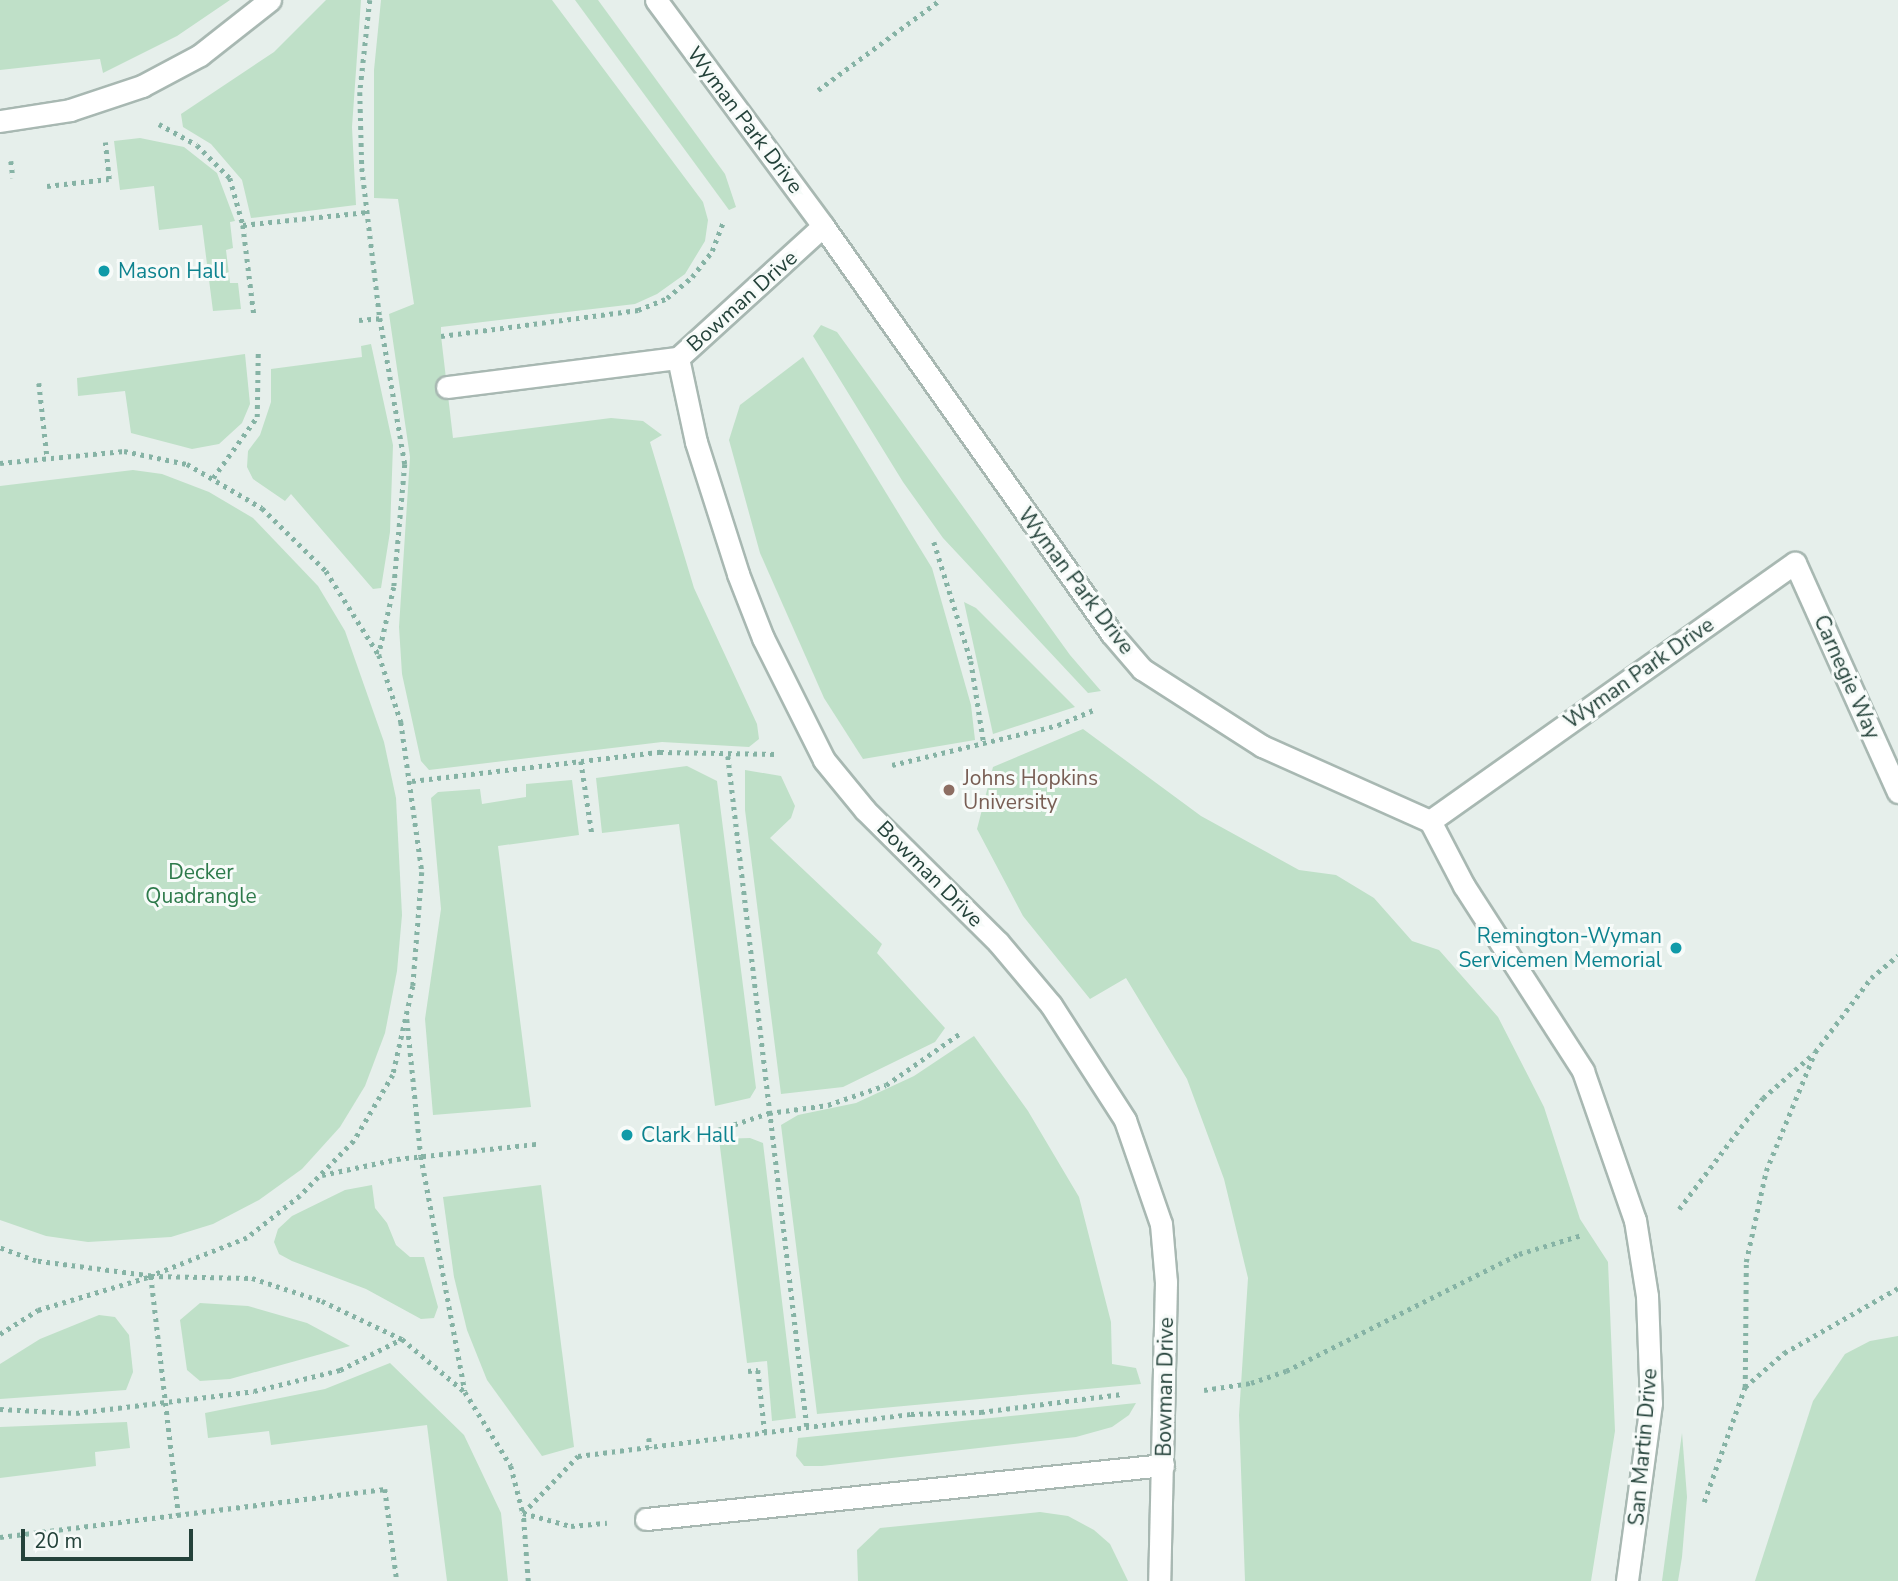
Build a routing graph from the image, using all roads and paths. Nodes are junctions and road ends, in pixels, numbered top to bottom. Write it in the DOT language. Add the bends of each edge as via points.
graph roads {
  1 [pos="270,0"];
  2 [pos="370,0"];
  3 [pos="656,0"];
  4 [pos="940,0"];
  5 [pos="142,86"];
  6 [pos="818,90"];
  7 [pos="0,121"];
  8 [pos="104,137"];
  9 [pos="11,161"];
  10 [pos="13,178"];
  11 [pos="47,186"];
  12 [pos="367,212"];
  13 [pos="723,222"];
  14 [pos="243,225"];
  15 [pos="823,226"];
  16 [pos="254,315"];
  17 [pos="380,318"];
  18 [pos="359,320"];
  19 [pos="441,336"];
  20 [pos="258,353"];
  21 [pos="678,358"];
  22 [pos="39,383"];
  23 [pos="447,387"];
  24 [pos="47,455"];
  25 [pos="0,463"];
  26 [pos="213,478"];
  27 [pos="934,542"];
  28 [pos="1796,563"];
  29 [pos="379,655"];
  30 [pos="1093,710"];
  31 [pos="984,744"];
  32 [pos="777,754"];
  33 [pos="728,756"];
  34 [pos="581,761"];
  35 [pos="892,765"];
  36 [pos="412,781"];
  37 [pos="1898,792"];
  38 [pos="1430,821"];
  39 [pos="592,834"];
  40 [pos="1898,955"];
  41 [pos="406,1014"];
  42 [pos="959,1034"];
  43 [pos="1815,1052"];
  44 [pos="769,1113"];
  45 [pos="718,1130"];
  46 [pos="536,1144"];
  47 [pos="422,1156"];
  48 [pos="320,1176"];
  49 [pos="1679,1209"];
  50 [pos="1581,1235"];
  51 [pos="0,1248"];
  52 [pos="151,1276"];
  53 [pos="1898,1288"];
  54 [pos="0,1334"];
  55 [pos="402,1339"];
  56 [pos="748,1371"];
  57 [pos="1745,1387"];
  58 [pos="1201,1390"];
  59 [pos="466,1392"];
  60 [pos="1129,1393"];
  61 [pos="166,1404"];
  62 [pos="0,1409"];
  63 [pos="807,1426"];
  64 [pos="765,1433"];
  65 [pos="649,1438"];
  66 [pos="650,1448"];
  67 [pos="1164,1465"];
  68 [pos="1704,1502"];
  69 [pos="523,1513"];
  70 [pos="179,1517"];
  71 [pos="646,1519"];
  72 [pos="0,1537"];
  73 [pos="397,1581"];
  74 [pos="528,1581"];
  75 [pos="1159,1581"];
  76 [pos="1628,1581"];
  1 -- 5 [label="street" via="200,55"];
  2 -- 12 [label="path" via="360,92"];
  3 -- 15 [label="street, Wyman Park Drive"];
  4 -- 6 [label="path"];
  5 -- 7 [label="street" via="70,110"];
  5 -- 14 [label="path" via="151,120 197,145 230,178"];
  8 -- 11 [label="path" via="109,179"];
  9 -- 10 [label="path"];
  12 -- 14 [label="path"];
  12 -- 17 [label="path"];
  13 -- 19 [label="path" via="712,251 692,277 667,298 638,310"];
  14 -- 16 [label="path"];
  15 -- 21 [label="street, Bowman Drive"];
  15 -- 38 [label="street, Wyman Park Drive" via="1103,623 1142,669 1262,746"];
  17 -- 18 [label="path"];
  17 -- 29 [label="path" via="405,464 394,587"];
  20 -- 26 [label="path" via="261,395 257,416"];
  21 -- 23 [label="street"];
  21 -- 67 [label="street, Bowman Drive" via="696,442 738,574 789,695 824,760 865,810 998,942 1051,1005 1125,1120 1161,1224 1166,1310"];
  22 -- 24 [label="path"];
  24 -- 25 [label="path"];
  24 -- 26 [label="path" via="124,451 187,464"];
  26 -- 29 [label="path" via="262,508 326,571"];
  27 -- 31 [label="path" via="971,662"];
  28 -- 37 [label="street, Carnegie Way"];
  28 -- 38 [label="street, Wyman Park Drive"];
  29 -- 36 [label="path" via="401,722"];
  30 -- 31 [label="path" via="1058,725"];
  31 -- 35 [label="path"];
  32 -- 33 [label="path"];
  33 -- 34 [label="path" via="660,752"];
  33 -- 44 [label="path"];
  34 -- 36 [label="path"];
  34 -- 39 [label="path"];
  36 -- 41 [label="path" via="422,872 413,986"];
  38 -- 76 [label="street, San Martin Drive" via="1464,886 1583,1071 1636,1220 1647,1296 1651,1403"];
  40 -- 43 [label="path" via="1871,978"];
  41 -- 47 [label="path"];
  41 -- 48 [label="path" via="393,1075 354,1141"];
  42 -- 44 [label="path" via="886,1085 828,1105"];
  43 -- 49 [label="path" via="1763,1098"];
  43 -- 57 [label="path" via="1766,1171 1753,1219 1746,1262"];
  44 -- 45 [label="path"];
  44 -- 63 [label="path"];
  46 -- 47 [label="path"];
  47 -- 48 [label="path"];
  47 -- 59 [label="path"];
  48 -- 52 [label="path" via="247,1238"];
  50 -- 58 [label="path" via="1509,1258 1286,1371 1251,1383"];
  51 -- 52 [label="path" via="36,1261"];
  52 -- 54 [label="path" via="38,1310"];
  52 -- 55 [label="path" via="252,1278 322,1301"];
  52 -- 61 [label="path"];
  53 -- 57 [label="path" via="1784,1353"];
  55 -- 59 [label="path"];
  55 -- 61 [label="path" via="340,1370 254,1391"];
  56 -- 64 [label="path" via="758,1370"];
  57 -- 68 [label="path"];
  59 -- 69 [label="path" via="511,1466"];
  60 -- 63 [label="path" via="981,1412 911,1414"];
  61 -- 62 [label="path" via="76,1413"];
  61 -- 70 [label="path"];
  63 -- 64 [label="path"];
  64 -- 66 [label="path"];
  65 -- 66 [label="path"];
  66 -- 69 [label="path" via="578,1456"];
  67 -- 71 [label="street"];
  67 -- 75 [label="street, Bowman Drive"];
  69 -- 71 [label="path" via="571,1526"];
  69 -- 74 [label="path"];
  70 -- 72 [label="path"];
  70 -- 73 [label="path" via="385,1489"];
}
